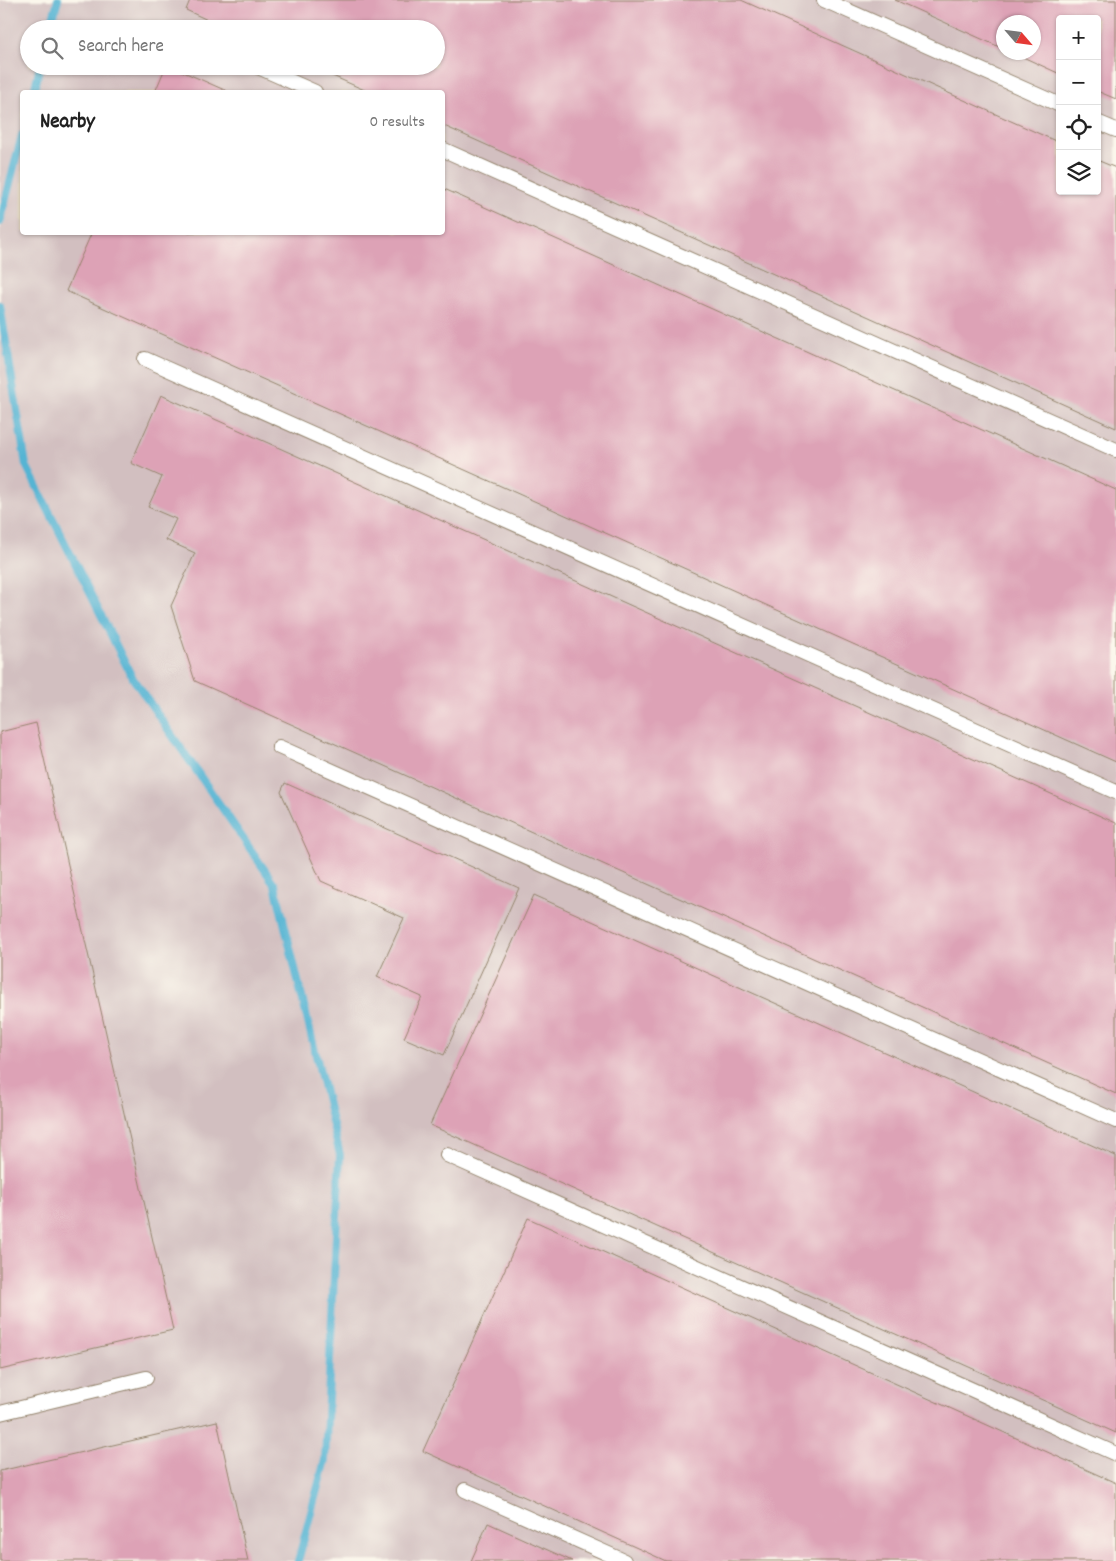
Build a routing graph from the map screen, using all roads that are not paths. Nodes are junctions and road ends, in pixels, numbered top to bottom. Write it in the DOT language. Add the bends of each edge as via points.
graph roads {
  1 [pos="824,0"];
  2 [pos="276,75"];
  3 [pos="310,90"];
  4 [pos="1056,103"];
  5 [pos="1101,124"];
  6 [pos="1116,130"];
  7 [pos="445,151"];
  8 [pos="145,359"];
  9 [pos="1116,450"];
  10 [pos="279,747"];
  11 [pos="1116,792"];
  12 [pos="1116,1121"];
  13 [pos="446,1155"];
  14 [pos="146,1378"];
  15 [pos="0,1413"];
  16 [pos="1116,1454"];
  17 [pos="465,1490"];
  18 [pos="624,1561"];
  1 -- 4 [label="lane"];
  2 -- 3 [label="lane"];
  5 -- 6 [label="lane"];
  7 -- 9 [label="lane"];
  8 -- 11 [label="lane"];
  10 -- 12 [label="lane"];
  13 -- 16 [label="lane"];
  14 -- 15 [label="lane"];
  17 -- 18 [label="lane"];
}
